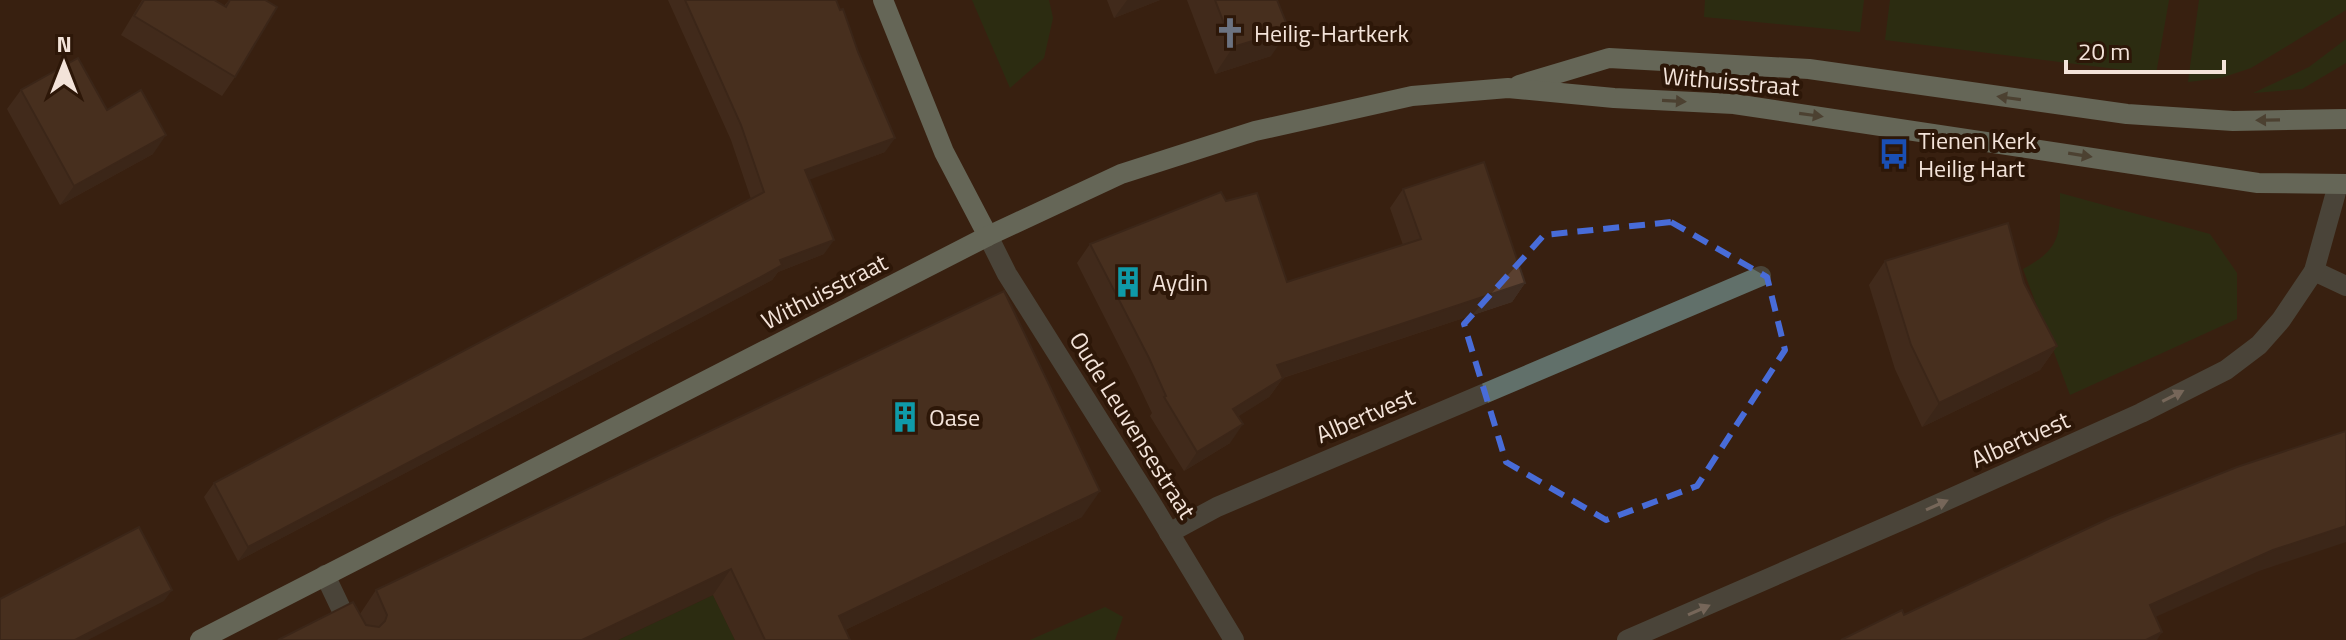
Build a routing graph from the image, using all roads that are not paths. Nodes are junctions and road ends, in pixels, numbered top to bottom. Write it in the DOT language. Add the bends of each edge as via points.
graph roads {
  1 [pos="883,0"];
  2 [pos="1508,88"];
  3 [pos="2346,119"];
  4 [pos="1948,135"];
  5 [pos="2342,184"];
  6 [pos="988,236"];
  7 [pos="2314,271"];
  8 [pos="1761,276"];
  9 [pos="2346,286"];
  10 [pos="1169,533"];
  11 [pos="325,575"];
  12 [pos="200,640"];
  13 [pos="356,640"];
  14 [pos="1234,640"];
  15 [pos="1627,640"];
  1 -- 6 [label="main road" via="944,152"];
  3 -- 2 [label="main road, Withuisstraat, one-way" via="2233,121 2127,114 1809,69 1609,58"];
  2 -- 4 [label="main road, Withuisstraat, one-way" via="1734,104"];
  2 -- 6 [label="main road, Withuisstraat" via="1412,96 1255,131 1121,174"];
  4 -- 5 [label="main road, Albertvest, one-way" via="2258,183"];
  5 -- 7 [label="street, Albertvest"];
  6 -- 10 [label="street, Oude Leuvensestraat"];
  6 -- 11 [label="main road, Withuisstraat"];
  7 -- 9 [label="street"];
  15 -- 7 [label="street, Albertvest, one-way" via="2141,413 2226,370 2259,345"];
  8 -- 10 [label="street, Albertvest" via="1232,501"];
  10 -- 14 [label="street, Oude Leuvensestraat"];
  11 -- 12 [label="main road, Withuisstraat"];
  11 -- 13 [label="street"];
}
